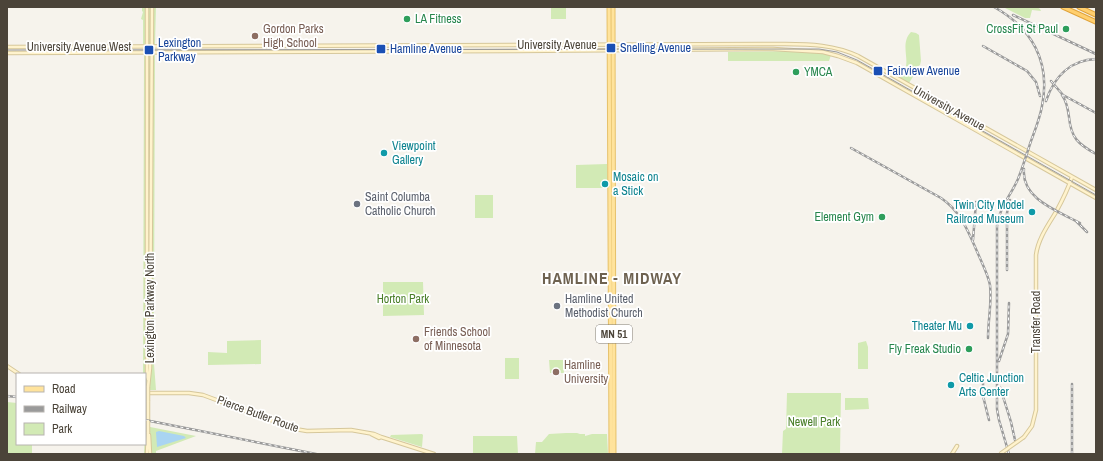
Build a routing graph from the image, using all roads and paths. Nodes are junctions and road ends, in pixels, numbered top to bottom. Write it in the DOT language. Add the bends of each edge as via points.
graph roads {
  1 [pos="147,7"];
  2 [pos="152,7"];
  3 [pos="609,7"];
  4 [pos="613,7"];
  5 [pos="1064,7"];
  6 [pos="1078,7"];
  7 [pos="1096,15"];
  8 [pos="1096,22"];
  9 [pos="611,45"];
  10 [pos="148,46"];
  11 [pos="151,46"];
  12 [pos="7,47"];
  13 [pos="611,51"];
  14 [pos="7,52"];
  15 [pos="149,53"];
  16 [pos="609,77"];
  17 [pos="613,91"];
  18 [pos="1072,177"];
  19 [pos="1070,183"];
  20 [pos="1096,190"];
  21 [pos="1096,198"];
  22 [pos="7,366"];
  23 [pos="18,373"];
  24 [pos="146,393"];
  25 [pos="148,432"];
  26 [pos="957,446"];
  27 [pos="147,454"];
  28 [pos="150,454"];
  29 [pos="434,454"];
  30 [pos="610,454"];
  31 [pos="614,454"];
  32 [pos="952,454"];
  33 [pos="1000,454"];
  1 -- 10 [label="main road, Lexington Parkway North"];
  2 -- 11 [label="main road, Lexington Parkway North"];
  3 -- 9 [label="main road, MN 51"];
  4 -- 9 [label="main road, MN 51"];
  5 -- 8 [label="highway"];
  6 -- 7 [label="highway"];
  9 -- 11 [label="main road, University Avenue"];
  9 -- 13 [label="main road, MN 51"];
  9 -- 18 [label="main road, University Avenue" via="788,44 820,45 838,49 858,56"];
  10 -- 11 [label="main road, University Avenue West"];
  10 -- 12 [label="main road, University Avenue West"];
  10 -- 15 [label="main road, Lexington Parkway North"];
  11 -- 15 [label="main road, Lexington Parkway North"];
  13 -- 15 [label="main road, University Avenue"];
  13 -- 16 [label="main road, MN 51"];
  13 -- 17 [label="main road, MN 51"];
  13 -- 19 [label="main road, University Avenue" via="772,49 813,50 833,54 860,65"];
  14 -- 15 [label="main road, University Avenue West"];
  15 -- 25 [label="main road, Lexington Parkway North, bridge"];
  16 -- 17 [label="main road"];
  16 -- 30 [label="main road, MN 51"];
  17 -- 31 [label="main road, MN 51"];
  18 -- 19 [label="main road, Transfer Road"];
  18 -- 20 [label="main road"];
  19 -- 21 [label="main road"];
  19 -- 33 [label="main road, Transfer Road, bridge" via="1040,239 1037,251 1036,410 1032,426 1024,437"];
  22 -- 23 [label="main road"];
  24 -- 29 [label="main road, Pierce Butler Route" via="206,395 298,430 351,430 378,435"];
  25 -- 27 [label="main road"];
  25 -- 28 [label="main road"];
  26 -- 32 [label="main road"];
}
